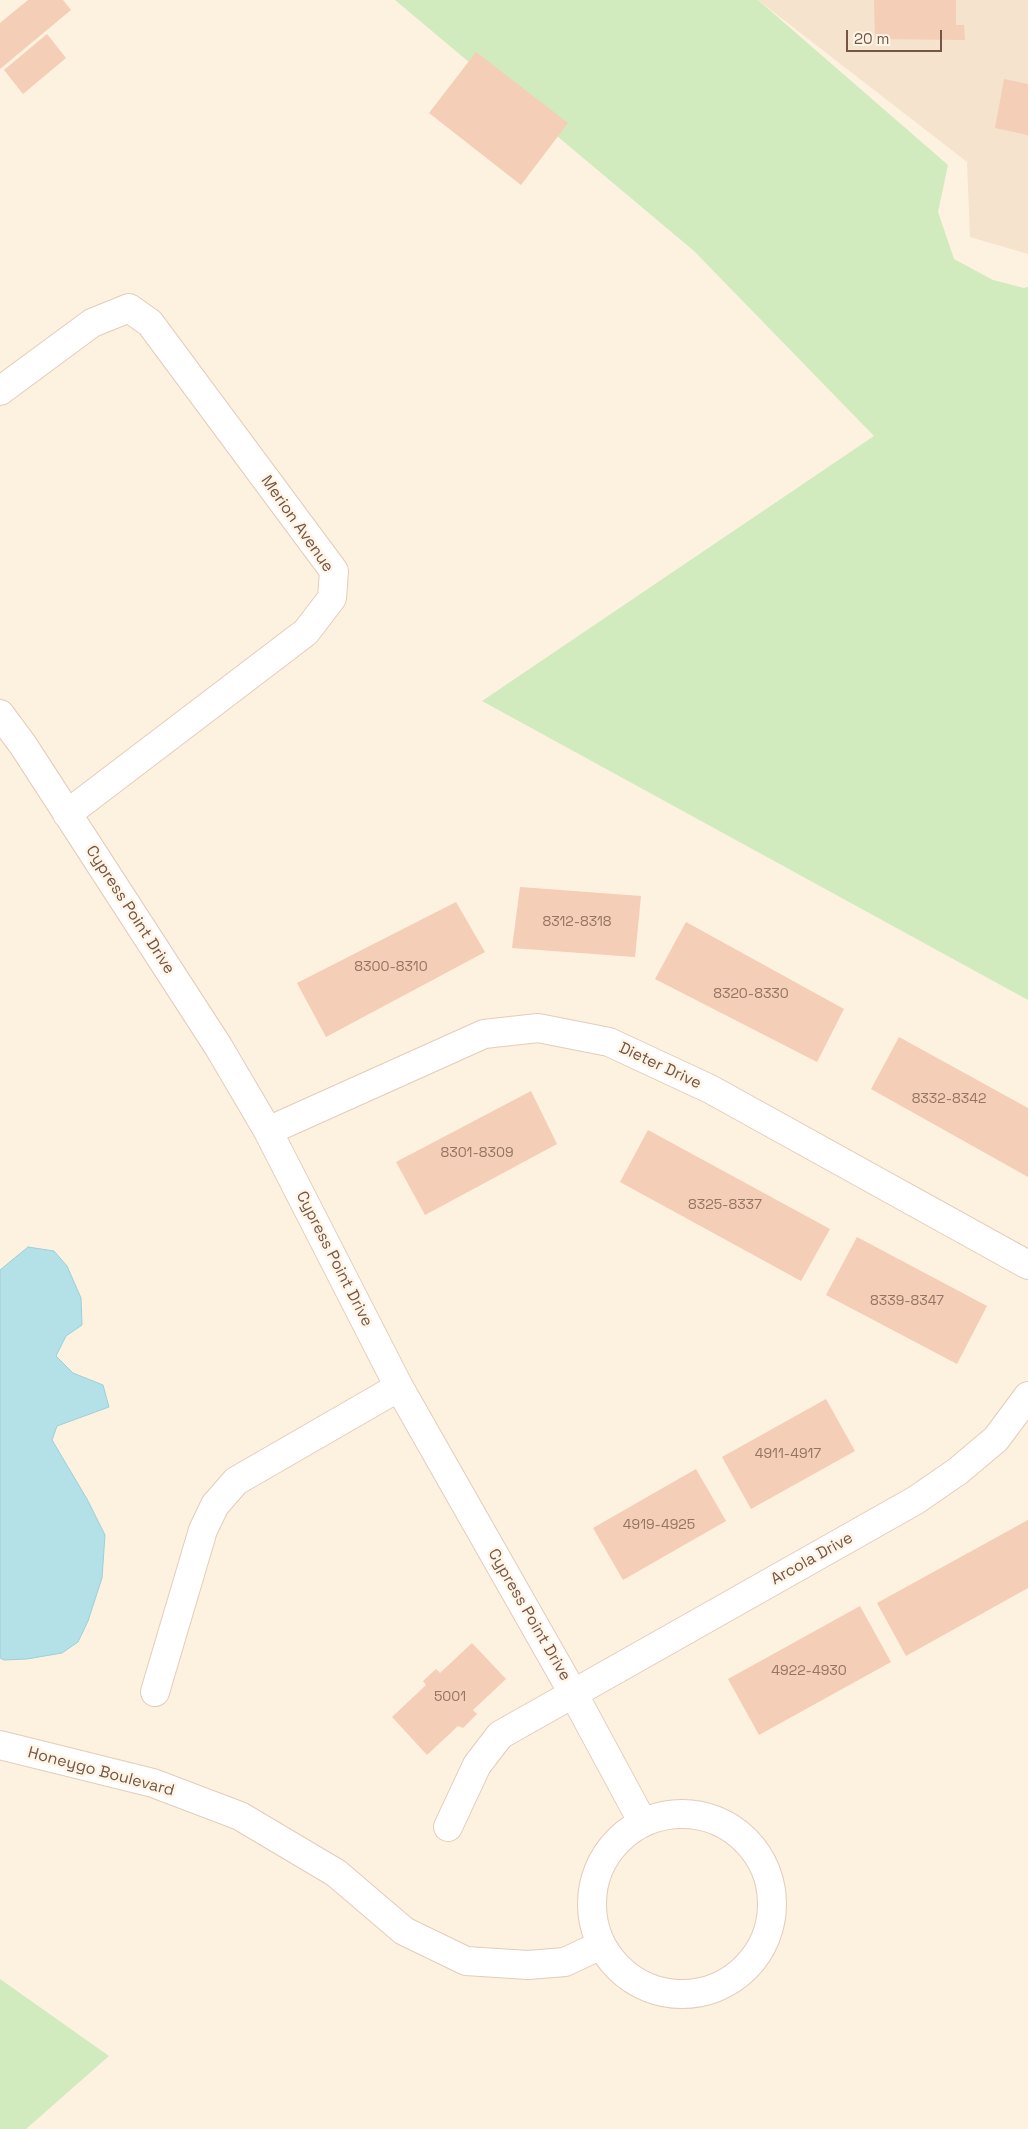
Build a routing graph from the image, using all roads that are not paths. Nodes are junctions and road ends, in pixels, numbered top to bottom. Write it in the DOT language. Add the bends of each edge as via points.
graph roads {
  1 [pos="0,391"];
  2 [pos="0,714"];
  3 [pos="68,814"];
  4 [pos="268,1131"];
  5 [pos="1028,1266"];
  6 [pos="399,1387"];
  7 [pos="1028,1396"];
  8 [pos="155,1692"];
  9 [pos="573,1693"];
  10 [pos="0,1745"];
  11 [pos="642,1821"];
  12 [pos="448,1827"];
  13 [pos="600,1945"];
  1 -- 3 [label="street, Merion Avenue" via="92,323 129,308 150,323 334,571 332,598 306,632"];
  2 -- 3 [label="street, Cypress Point Drive"];
  3 -- 4 [label="street, Cypress Point Drive" via="218,1046"];
  4 -- 5 [label="street, Dieter Drive" via="484,1034 538,1028 608,1042 710,1089"];
  4 -- 6 [label="street, Cypress Point Drive"];
  6 -- 8 [label="street" via="236,1481 215,1505 203,1530"];
  6 -- 9 [label="street, Cypress Point Drive"];
  7 -- 9 [label="street, Arcola Drive" via="996,1439 958,1472 916,1500"];
  9 -- 11 [label="street, Cypress Point Drive"];
  9 -- 12 [label="street, Arcola Drive" via="500,1735 477,1765"];
  10 -- 13 [label="street, Honeygo Boulevard" via="154,1783 240,1816 336,1873 404,1931 466,1961 528,1965 565,1962"];
  11 -- 13 [label="street" via="622,1836 603,1859 593,1887 592,1916"];
  11 -- 13 [label="street" via="675,1813 705,1815 732,1827 754,1847 768,1873 773,1902 769,1932 752,1963 732,1980 704,1993 674,1995 644,1987 619,1970"];
}
